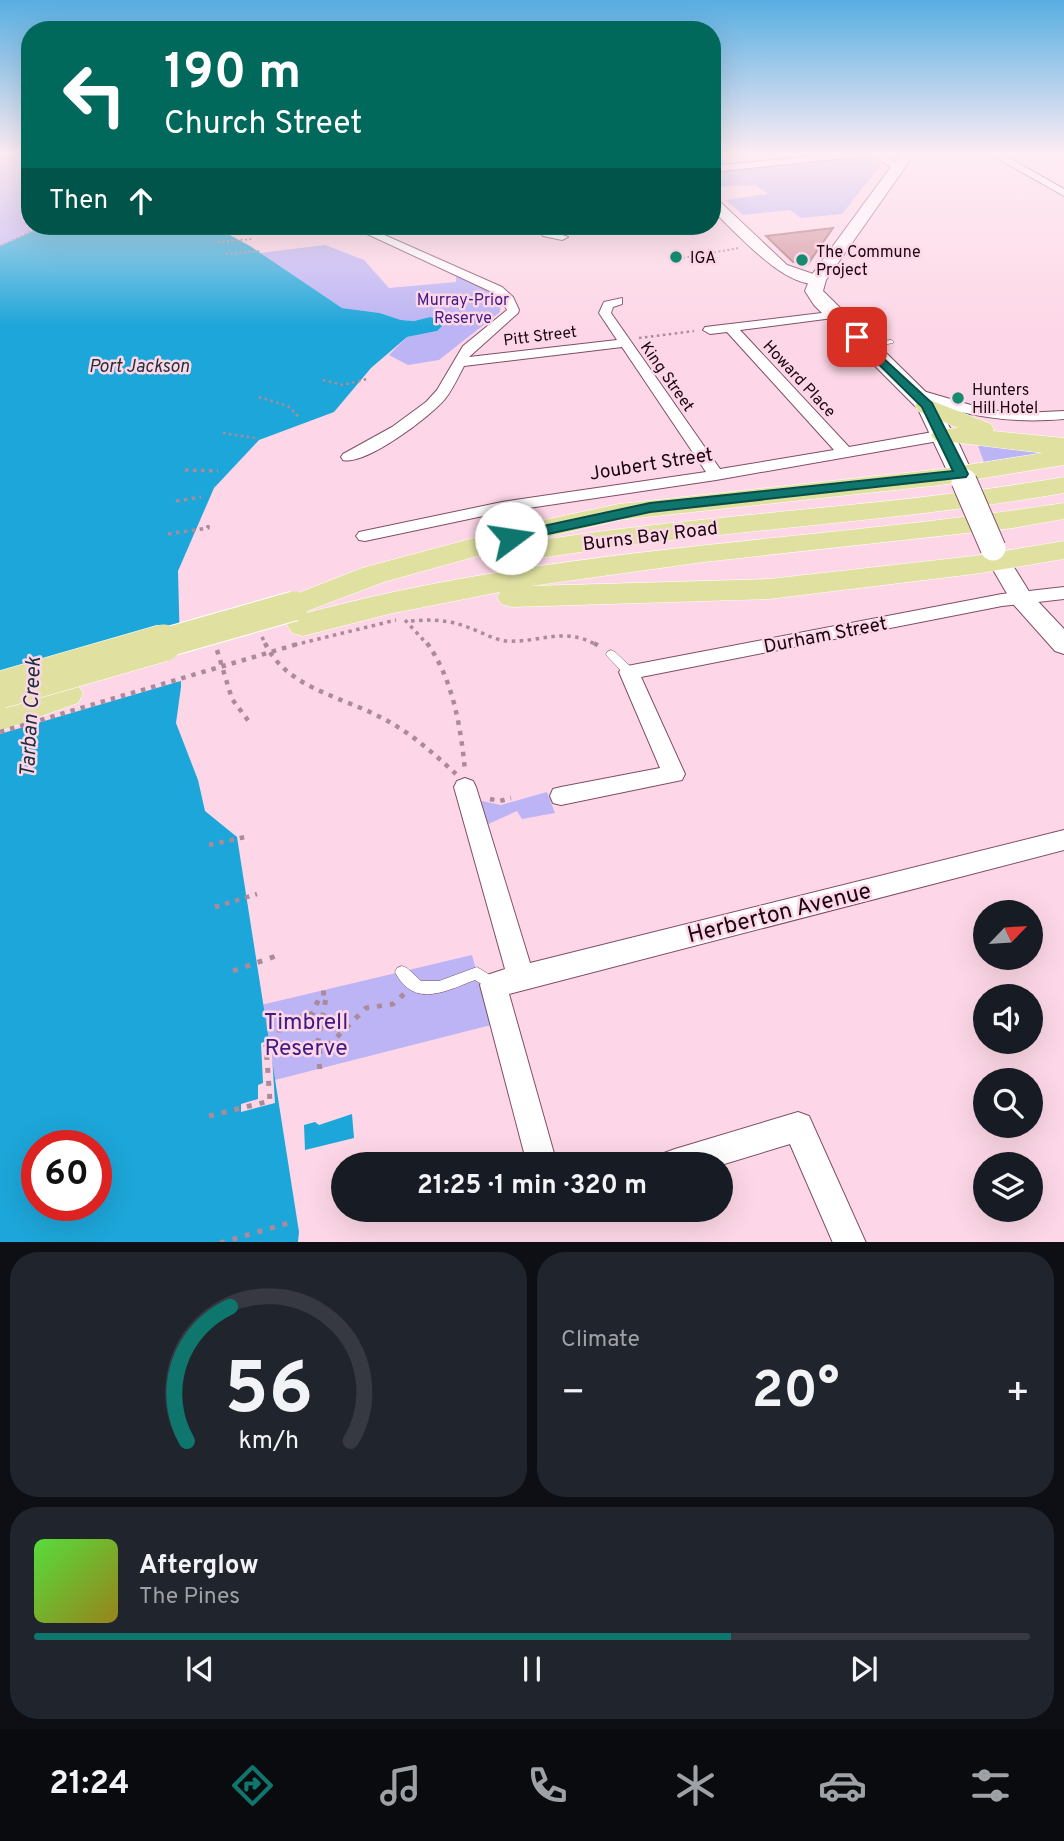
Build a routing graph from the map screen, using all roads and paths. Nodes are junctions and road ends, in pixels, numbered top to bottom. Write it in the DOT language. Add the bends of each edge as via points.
graph roads {
  1 [pos="722,211"];
  2 [pos="867,211"];
  3 [pos="24,235"];
  4 [pos="376,235"];
  5 [pos="554,235"];
  6 [pos="562,236"];
  7 [pos="252,239"];
  8 [pos="218,242"];
  9 [pos="0,246"];
  10 [pos="745,247"];
  11 [pos="260,251"];
  12 [pos="226,254"];
  13 [pos="683,258"];
  14 [pos="817,281"];
  15 [pos="618,301"];
  16 [pos="833,314"];
  17 [pos="730,327"];
  18 [pos="710,330"];
  19 [pos="630,340"];
  20 [pos="891,342"];
  21 [pos="866,346"];
  22 [pos="461,362"];
  23 [pos="367,379"];
  24 [pos="323,380"];
  25 [pos="916,394"];
  26 [pos="259,397"];
  27 [pos="1064,415"];
  28 [pos="300,418"];
  29 [pos="223,433"];
  30 [pos="944,435"];
  31 [pos="255,438"];
  32 [pos="1030,444"];
  33 [pos="1064,444"];
  34 [pos="845,452"];
  35 [pos="349,457"];
  36 [pos="1064,457"];
  37 [pos="185,470"];
  38 [pos="218,471"];
  39 [pos="716,475"];
  40 [pos="962,478"];
  41 [pos="1064,485"];
  42 [pos="201,497"];
  43 [pos="176,501"];
  44 [pos="1064,511"];
  45 [pos="208,521"];
  46 [pos="168,534"];
  47 [pos="365,536"];
  48 [pos="1064,550"];
  49 [pos="996,554"];
  50 [pos="1064,593"];
  51 [pos="1021,598"];
  52 [pos="299,615"];
  53 [pos="408,621"];
  54 [pos="260,634"];
  55 [pos="214,639"];
  56 [pos="1064,645"];
  57 [pos="611,654"];
  58 [pos="629,672"];
  59 [pos="0,690"];
  60 [pos="66,694"];
  61 [pos="0,712"];
  62 [pos="0,718"];
  63 [pos="250,723"];
  64 [pos="0,732"];
  65 [pos="465,784"];
  66 [pos="561,796"];
  67 [pos="511,798"];
  68 [pos="245,837"];
  69 [pos="1064,840"];
  70 [pos="209,845"];
  71 [pos="257,894"];
  72 [pos="215,907"];
  73 [pos="276,956"];
  74 [pos="233,971"];
  75 [pos="402,972"];
  76 [pos="507,982"];
  77 [pos="412,984"];
  78 [pos="317,1052"];
  79 [pos="320,1070"];
  80 [pos="212,1115"];
  81 [pos="540,1152"];
  82 [pos="715,1152"];
  83 [pos="292,1222"];
  84 [pos="220,1242"];
  85 [pos="850,1242"];
  1 -- 14 [label="street" via="782,268"];
  2 -- 14 [label="main road"];
  3 -- 9 [label="path"];
  4 -- 22 [label="street" via="474,277 509,300 513,310 505,323 467,350"];
  5 -- 6 [label="street"];
  7 -- 8 [label="path"];
  10 -- 13 [label="path"];
  11 -- 12 [label="path"];
  14 -- 16 [label="main road" via="815,295"];
  15 -- 19 [label="street, King Street" via="608,305 605,313"];
  16 -- 17 [label="street, Howard Place"];
  16 -- 21 [label="main road"];
  17 -- 18 [label="street, Howard Place"];
  17 -- 34 [label="street, Howard Place"];
  18 -- 19 [label="path"];
  19 -- 22 [label="street, Pitt Street"];
  19 -- 39 [label="street, King Street"];
  20 -- 21 [label="lane"];
  21 -- 25 [label="main road"];
  22 -- 35 [label="street" via="429,407"];
  23 -- 24 [label="path" via="343,385"];
  25 -- 27 [label="street" via="969,413 1004,419"];
  25 -- 30 [label="main road"];
  25 -- 32 [label="main road" via="978,428"];
  26 -- 28 [label="path" via="288,406"];
  29 -- 31 [label="path"];
  30 -- 32 [label="main road"];
  30 -- 34 [label="street, Joubert Street"];
  30 -- 40 [label="main road"];
  32 -- 33 [label="main road"];
  34 -- 39 [label="street, Joubert Street"];
  36 -- 40 [label="main road"];
  37 -- 38 [label="path"];
  39 -- 47 [label="street, Joubert Street" via="502,507"];
  40 -- 49 [label="main road, bridge"];
  40 -- 52 [label="main road" via="619,512 373,575"];
  41 -- 52 [label="main road, Burns Bay Road" via="551,547 431,571"];
  42 -- 43 [label="path"];
  44 -- 52 [label="main road, Burns Bay Road" via="878,538 654,558"];
  45 -- 46 [label="path" via="208,528"];
  48 -- 49 [label="main road"];
  49 -- 51 [label="street"];
  49 -- 52 [label="main road" via="769,589 509,597"];
  50 -- 51 [label="street, Durham Street"];
  51 -- 56 [label="street"];
  51 -- 58 [label="street, Durham Street"];
  52 -- 59 [label="main road, Burns Bay Road, bridge"];
  52 -- 60 [label="main road, Burns Bay Road"];
  53 -- 57 [label="path" via="437,620 505,641 559,634 584,638"];
  53 -- 64 [label="path, bridge" via="295,645"];
  53 -- 65 [label="path" via="441,665 464,744"];
  54 -- 65 [label="path" via="273,660 290,676 383,718 420,741"];
  55 -- 63 [label="path" via="229,693"];
  57 -- 58 [label="lane"];
  58 -- 66 [label="street" via="674,774"];
  60 -- 61 [label="main road, Burns Bay Road"];
  60 -- 62 [label="main road"];
  65 -- 67 [label="path" via="500,802"];
  65 -- 76 [label="street"];
  68 -- 70 [label="path"];
  69 -- 76 [label="street, Herberton Avenue"];
  71 -- 72 [label="path"];
  73 -- 74 [label="path"];
  75 -- 77 [label="lane"];
  76 -- 77 [label="lane" via="477,973 428,989"];
  76 -- 81 [label="street"];
  77 -- 78 [label="path" via="393,1004 366,1007"];
  78 -- 79 [label="path"];
  78 -- 80 [label="path" via="327,993 321,993 313,1013 279,1025 280,1043 266,1046 270,1101"];
  82 -- 85 [label="street" via="798,1127"];
  83 -- 84 [label="path"];
}
